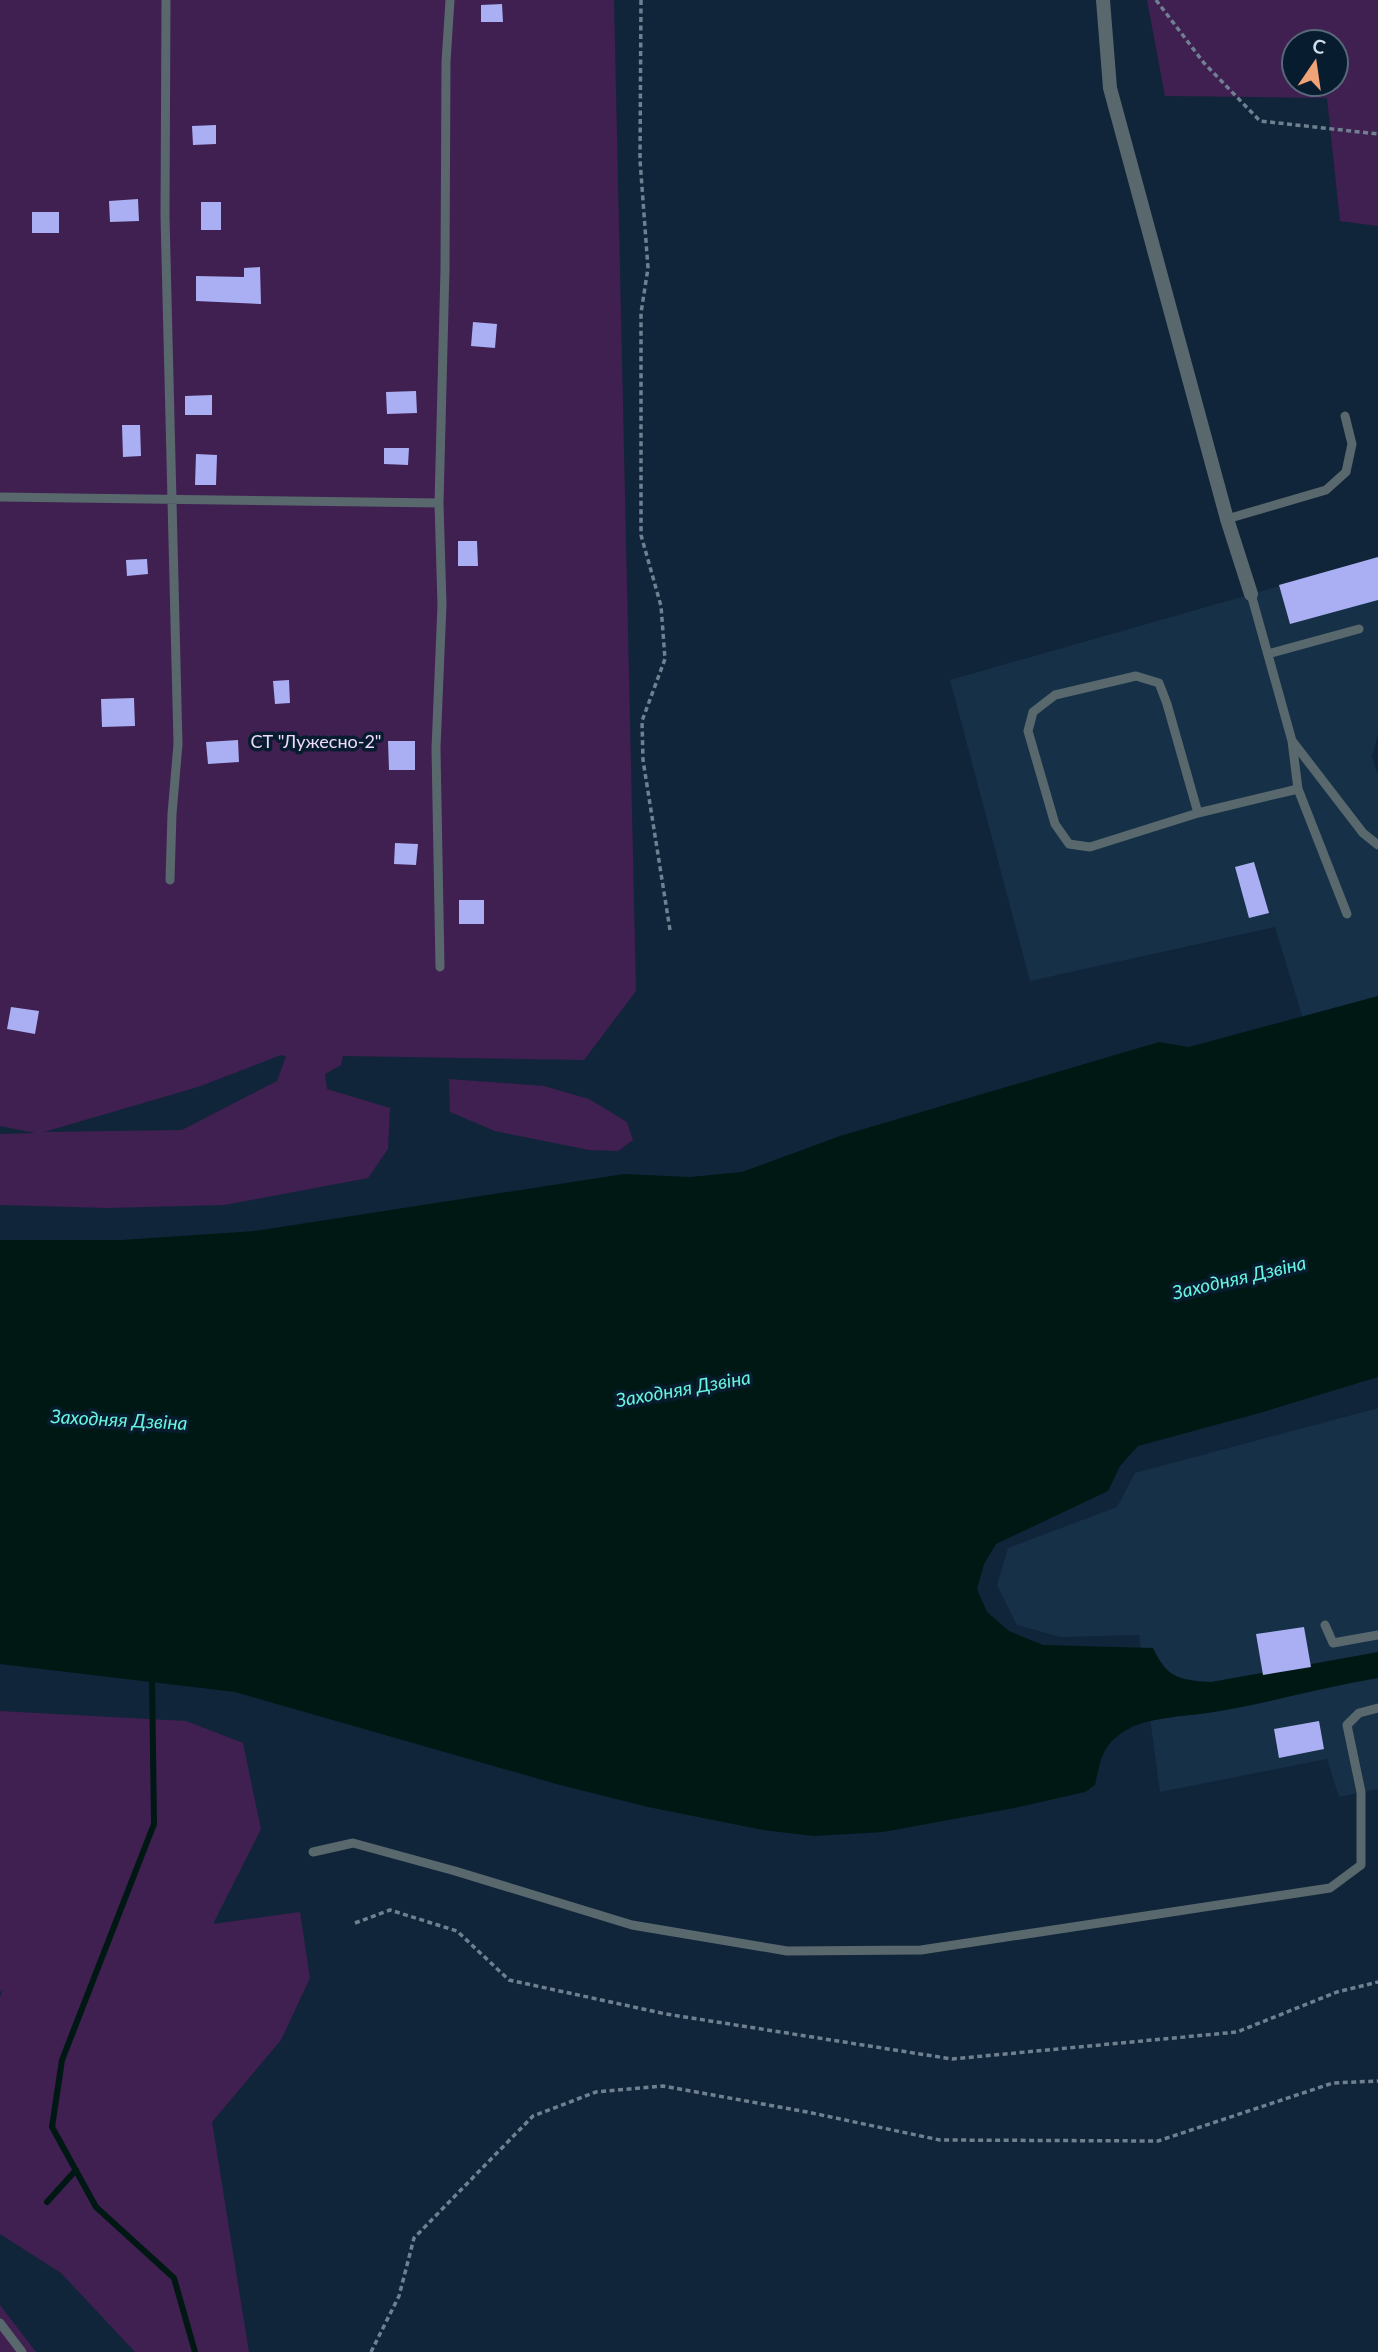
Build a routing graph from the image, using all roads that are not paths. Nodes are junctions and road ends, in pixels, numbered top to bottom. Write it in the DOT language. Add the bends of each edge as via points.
graph roads {
  1 [pos="166,0"];
  2 [pos="450,0"];
  3 [pos="1103,0"];
  4 [pos="1345,416"];
  5 [pos="0,497"];
  6 [pos="172,500"];
  7 [pos="439,503"];
  8 [pos="1227,519"];
  9 [pos="1251,594"];
  10 [pos="1359,629"];
  11 [pos="1268,654"];
  12 [pos="1292,741"];
  13 [pos="1298,789"];
  14 [pos="1198,813"];
  15 [pos="1378,845"];
  16 [pos="170,880"];
  17 [pos="1347,914"];
  18 [pos="440,967"];
  19 [pos="1325,1625"];
  20 [pos="1378,1634"];
  21 [pos="1378,1708"];
  22 [pos="313,1852"];
  23 [pos="0,2323"];
  24 [pos="22,2352"];
  1 -- 6 [label="lane" via="165,216"];
  2 -- 7 [label="lane"];
  3 -- 8 [label="street" via="1110,88"];
  4 -- 8 [label="lane" via="1352,444 1346,472 1326,490"];
  5 -- 6 [label="lane"];
  6 -- 7 [label="lane"];
  6 -- 16 [label="lane" via="178,744"];
  7 -- 18 [label="lane" via="442,605 436,748"];
  8 -- 9 [label="street"];
  9 -- 11 [label="lane"];
  10 -- 11 [label="lane"];
  11 -- 12 [label="lane"];
  12 -- 13 [label="lane"];
  12 -- 15 [label="lane" via="1363,833"];
  13 -- 14 [label="lane"];
  13 -- 17 [label="lane"];
  14 -- 14 [label="lane" via="1158,683 1136,676 1055,695 1033,712 1028,732 1055,824 1069,844 1090,847"];
  19 -- 20 [label="lane" via="1333,1643"];
  21 -- 22 [label="lane" via="1359,1713 1347,1725 1360,1792 1361,1865 1330,1888 920,1950 787,1951 632,1926 353,1843"];
  23 -- 24 [label="lane"];
}
